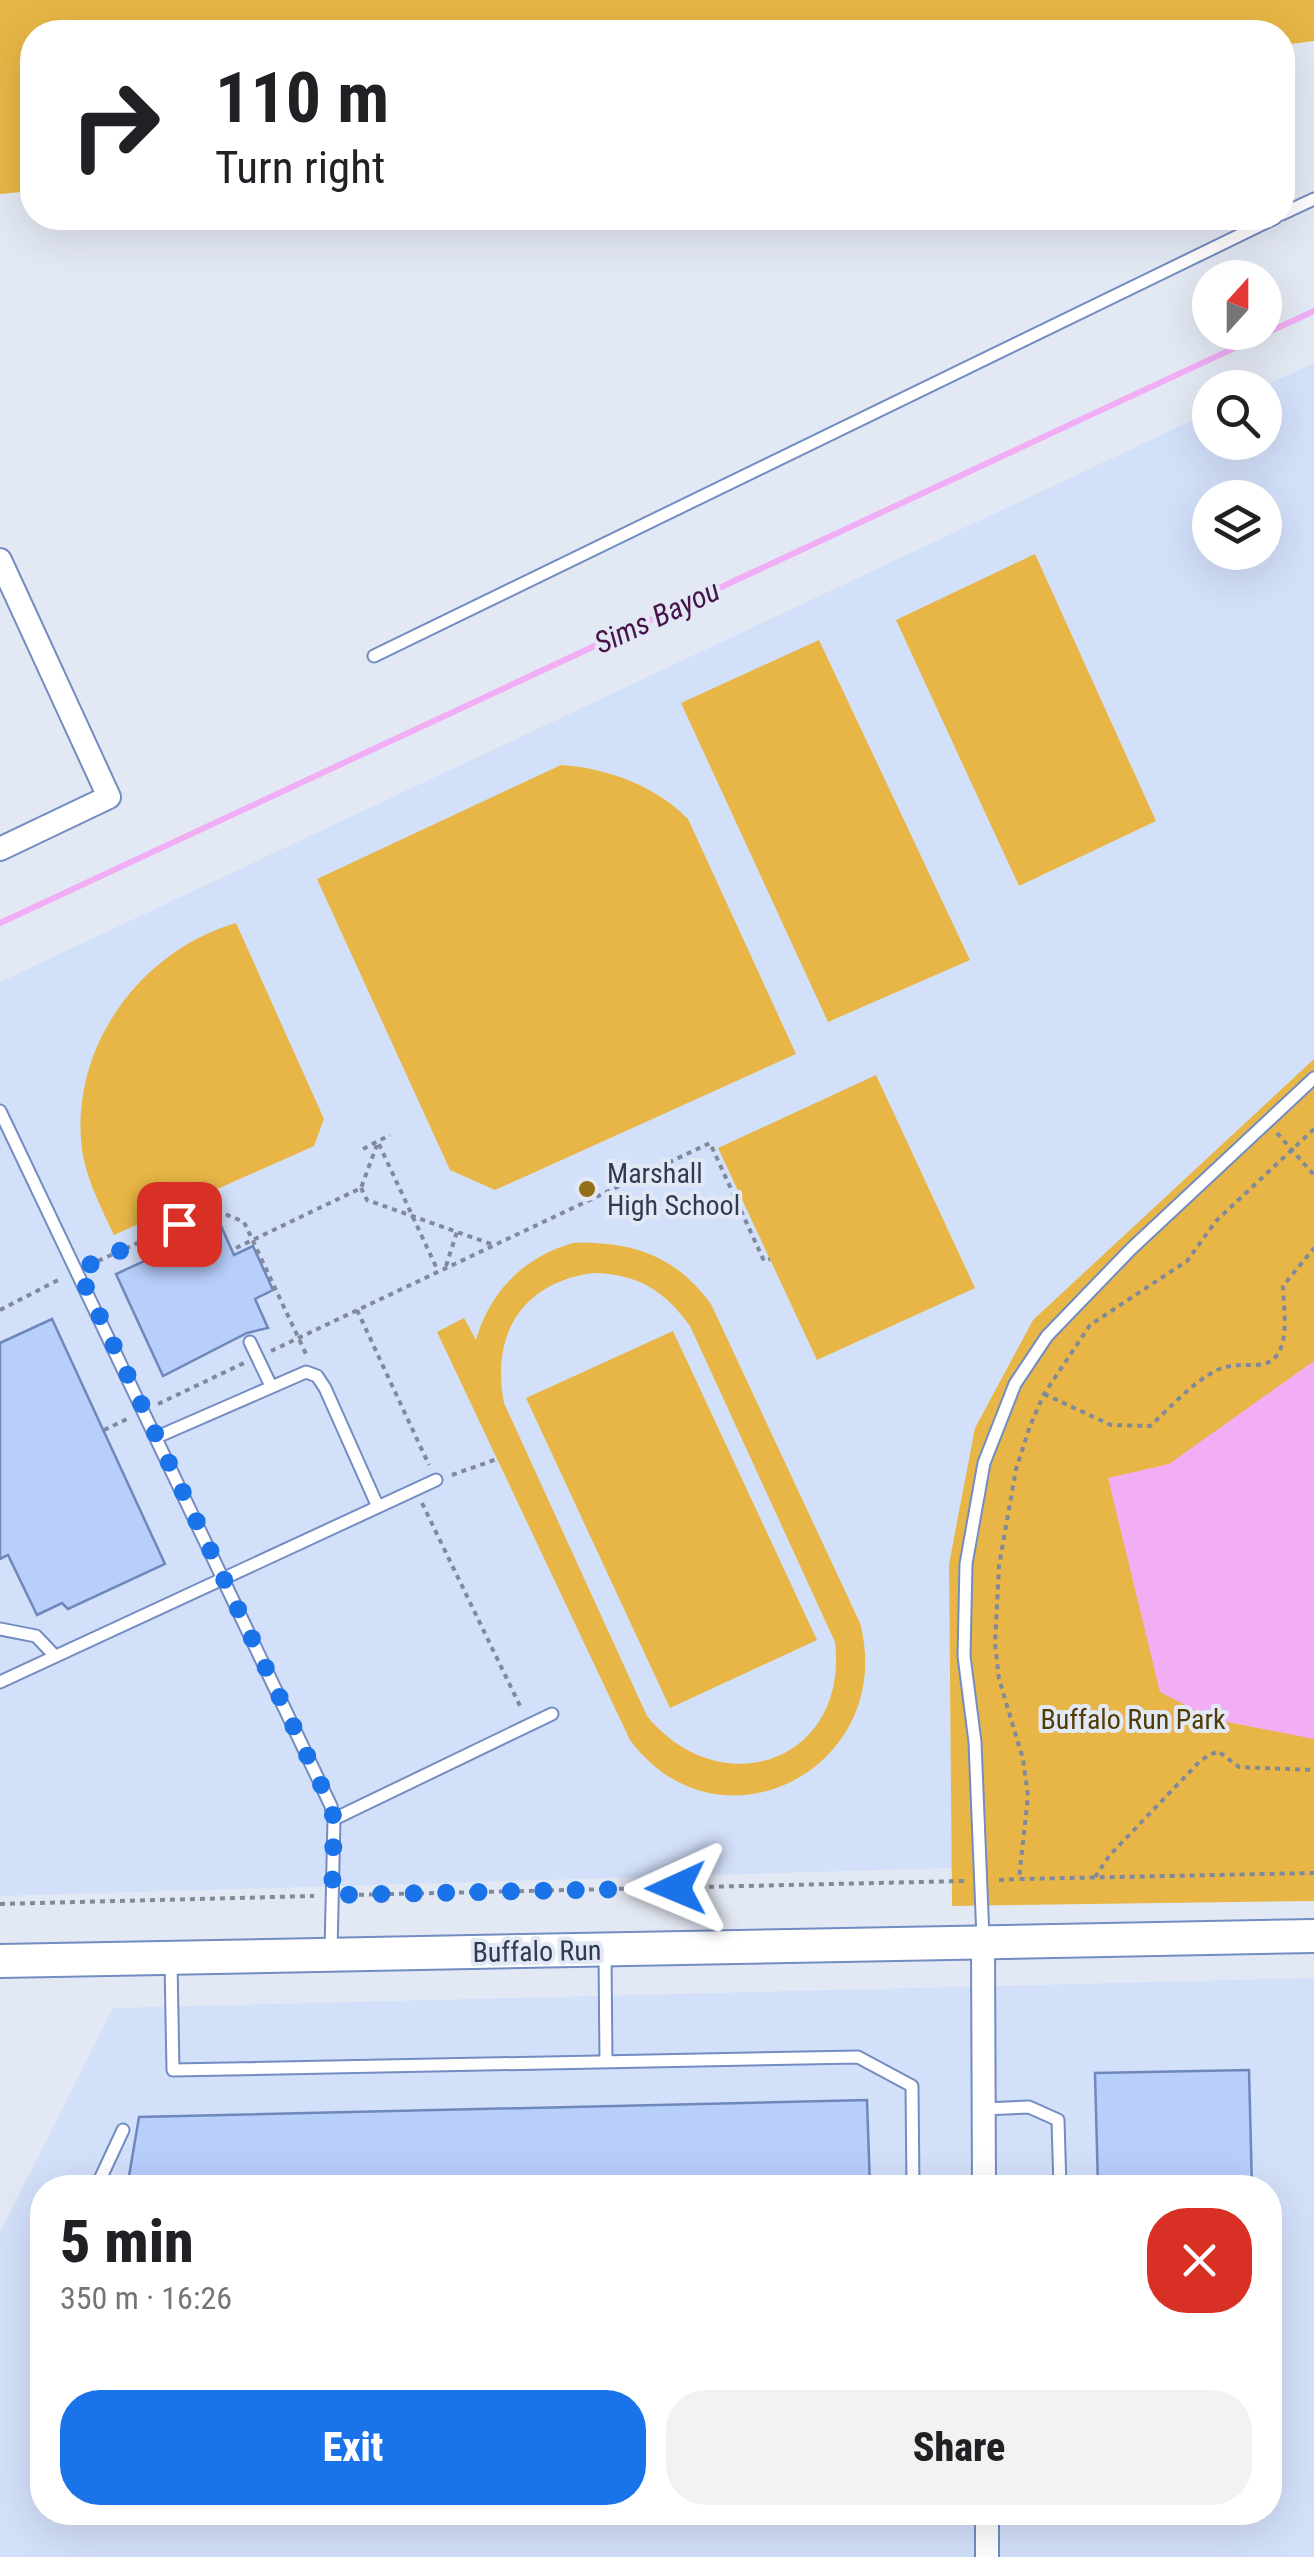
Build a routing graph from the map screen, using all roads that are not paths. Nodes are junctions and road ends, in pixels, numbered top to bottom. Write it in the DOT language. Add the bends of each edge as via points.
graph roads {
  1 [pos="1249,230"];
  2 [pos="0,560"];
  3 [pos="374,656"];
  4 [pos="0,849"];
  5 [pos="1314,1078"];
  6 [pos="0,1110"];
  7 [pos="250,1342"];
  8 [pos="272,1386"];
  9 [pos="156,1437"];
  10 [pos="436,1480"];
  11 [pos="378,1506"];
  12 [pos="223,1577"];
  13 [pos="0,1629"];
  14 [pos="55,1656"];
  15 [pos="0,1682"];
  16 [pos="552,1714"];
  17 [pos="334,1820"];
  18 [pos="1314,1936"];
  19 [pos="983,1942"];
  20 [pos="604,1950"];
  21 [pos="330,1955"];
  22 [pos="170,1958"];
  23 [pos="0,1961"];
  24 [pos="606,2062"];
  25 [pos="984,2109"];
  26 [pos="122,2130"];
  27 [pos="102,2175"];
  28 [pos="913,2175"];
  29 [pos="984,2175"];
  30 [pos="1060,2175"];
  31 [pos="986,2525"];
  32 [pos="987,2557"];
  1 -- 3 [label="lane"];
  2 -- 4 [label="street" via="109,797"];
  5 -- 19 [label="lane" via="1130,1248 1047,1336 1015,1384 984,1463 966,1564 964,1656 975,1742"];
  6 -- 9 [label="lane"];
  7 -- 8 [label="lane"];
  8 -- 9 [label="lane"];
  8 -- 11 [label="lane" via="306,1372 317,1376"];
  9 -- 12 [label="lane"];
  10 -- 11 [label="lane"];
  11 -- 12 [label="lane"];
  12 -- 14 [label="lane"];
  12 -- 17 [label="lane"];
  13 -- 14 [label="lane" via="36,1636"];
  14 -- 15 [label="lane"];
  16 -- 17 [label="lane"];
  17 -- 21 [label="lane"];
  18 -- 19 [label="street, Buffalo Run"];
  19 -- 20 [label="street, Buffalo Run"];
  19 -- 25 [label="street"];
  20 -- 21 [label="street, Buffalo Run"];
  20 -- 24 [label="lane"];
  21 -- 22 [label="street, Buffalo Run"];
  22 -- 23 [label="street, Buffalo Run"];
  22 -- 24 [label="lane" via="174,2070"];
  24 -- 28 [label="lane" via="858,2058 912,2086"];
  25 -- 29 [label="street"];
  25 -- 30 [label="lane" via="1029,2108 1058,2120"];
  26 -- 27 [label="lane"];
  31 -- 32 [label="street"];
}
